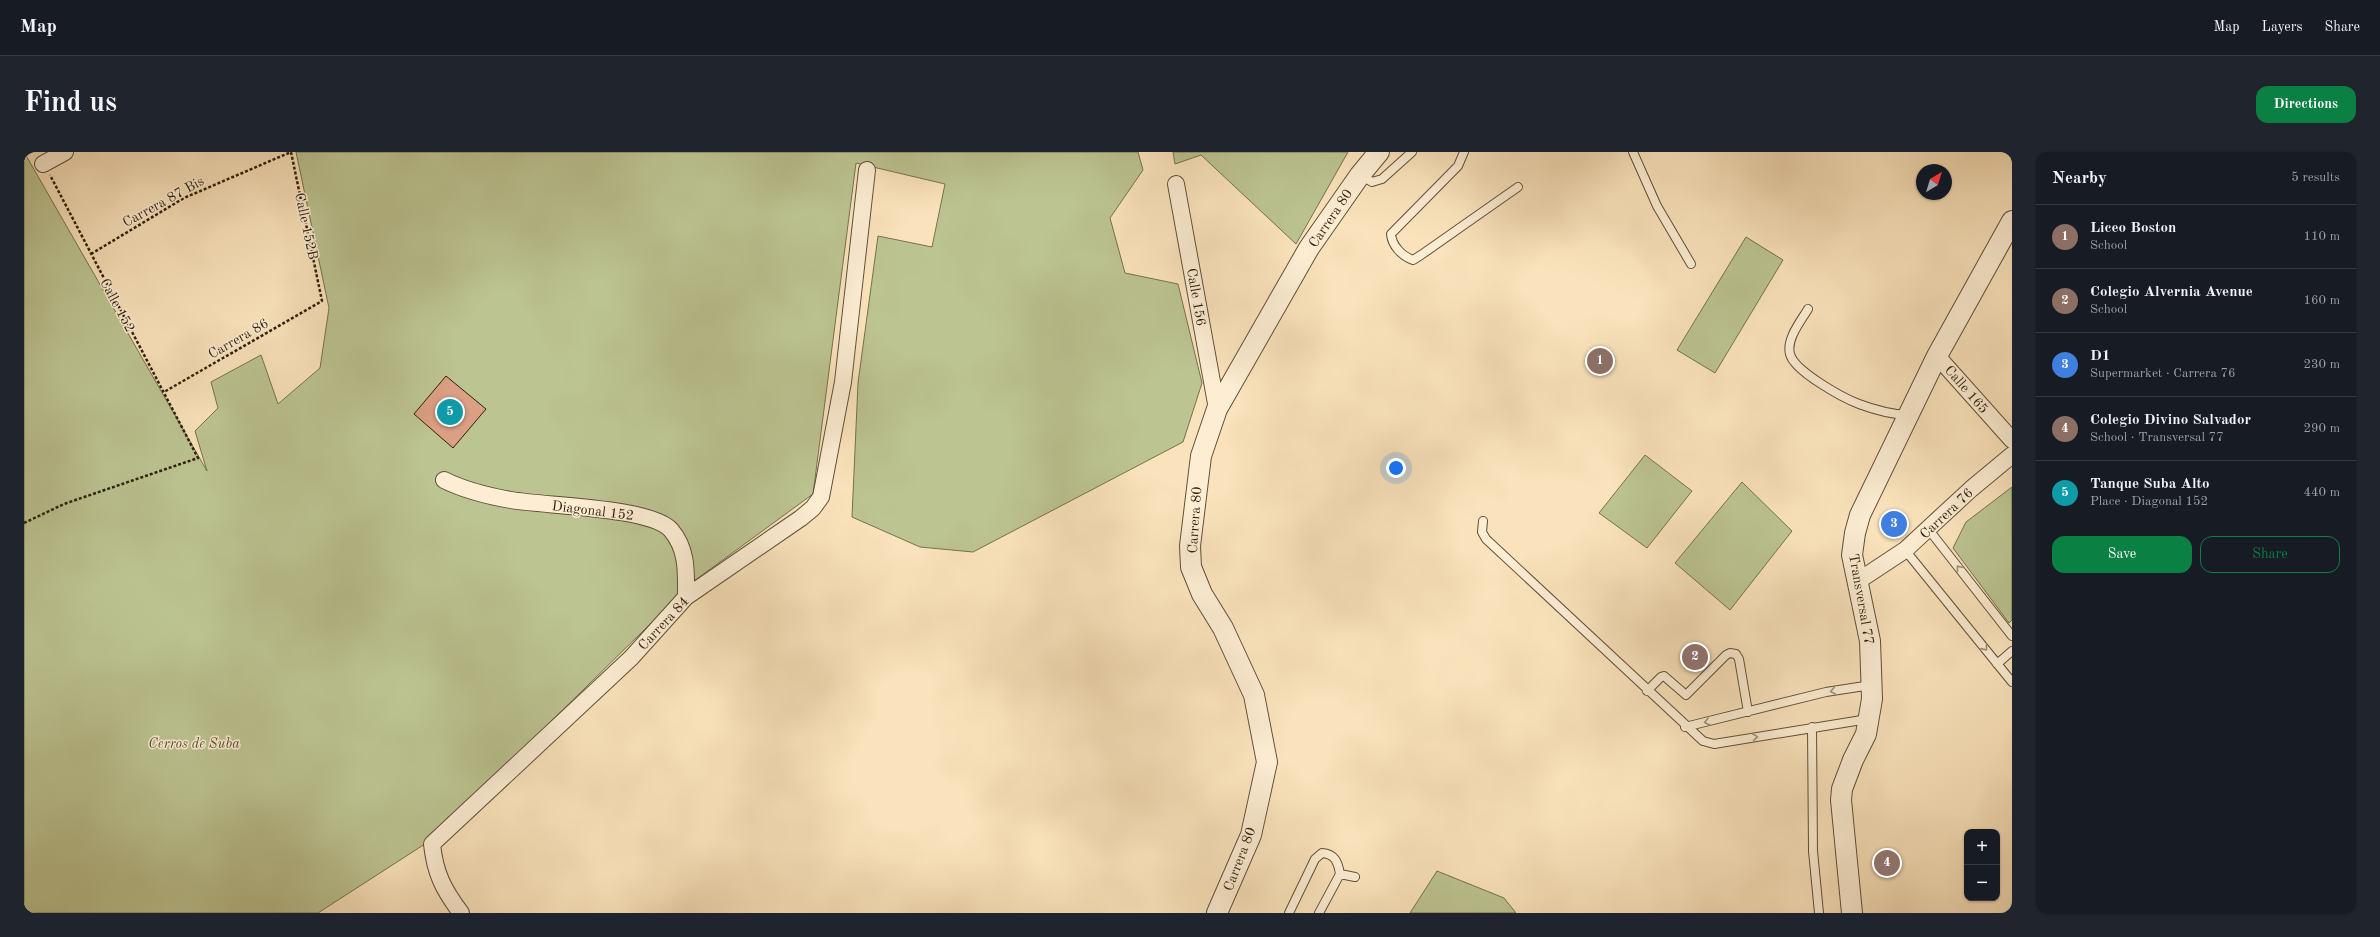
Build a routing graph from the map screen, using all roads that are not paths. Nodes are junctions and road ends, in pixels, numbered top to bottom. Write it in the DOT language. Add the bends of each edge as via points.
graph roads {
  1 [pos="65,152"];
  2 [pos="1378,152"];
  3 [pos="1412,152"];
  4 [pos="1464,152"];
  5 [pos="1633,152"];
  6 [pos="44,164"];
  7 [pos="867,170"];
  8 [pos="1360,175"];
  9 [pos="1176,184"];
  10 [pos="1518,188"];
  11 [pos="2012,221"];
  12 [pos="1691,264"];
  13 [pos="1808,309"];
  14 [pos="1938,356"];
  15 [pos="1217,409"];
  16 [pos="1908,415"];
  17 [pos="2012,440"];
  18 [pos="2012,455"];
  19 [pos="444,480"];
  20 [pos="1483,521"];
  21 [pos="1929,530"];
  22 [pos="1905,550"];
  23 [pos="1858,581"];
  24 [pos="686,597"];
  25 [pos="2012,636"];
  26 [pos="2012,651"];
  27 [pos="1997,664"];
  28 [pos="2012,681"];
  29 [pos="1872,684"];
  30 [pos="1647,691"];
  31 [pos="1748,712"];
  32 [pos="1870,718"];
  33 [pos="1685,727"];
  34 [pos="1812,727"];
  35 [pos="1340,874"];
  36 [pos="1355,877"];
  37 [pos="461,913"];
  38 [pos="1218,913"];
  39 [pos="1289,913"];
  40 [pos="1319,913"];
  41 [pos="1819,913"];
  42 [pos="1852,913"];
  1 -- 6 [label="street"];
  2 -- 8 [label="street, Carrera 80"];
  3 -- 8 [label="lane" via="1382,179 1372,182"];
  4 -- 10 [label="lane" via="1458,166 1391,234 1392,242 1406,258 1413,260"];
  5 -- 12 [label="lane" via="1657,206"];
  7 -- 24 [label="street, Carrera 84" via="843,382 821,497 813,508"];
  8 -- 15 [label="street, Carrera 80" via="1309,248"];
  9 -- 15 [label="street, Calle 156"];
  11 -- 14 [label="street, Transversal 77"];
  13 -- 16 [label="lane" via="1791,339 1790,354 1797,366 1857,404 1890,414"];
  14 -- 16 [label="street, Transversal 77"];
  14 -- 17 [label="street, Calle 165"];
  15 -- 38 [label="street, Carrera 80" via="1201,456 1190,546 1191,567 1202,594 1223,628 1254,695 1267,762 1251,836"];
  16 -- 23 [label="street, Transversal 77" via="1860,515 1852,555"];
  18 -- 21 [label="street, Carrera 76" via="1971,489"];
  19 -- 24 [label="street, Diagonal 152" via="511,500 638,514 658,522 670,529 680,543 686,563"];
  20 -- 30 [label="lane" via="1482,532 1486,539"];
  21 -- 22 [label="street, Carrera 76"];
  25 -- 21 [label="lane, one-way"];
  22 -- 23 [label="street, Carrera 76"];
  22 -- 27 [label="lane, one-way"];
  23 -- 29 [label="street, Transversal 77" via="1870,641"];
  24 -- 37 [label="street, Carrera 84" via="631,658 432,844 434,866 444,888"];
  26 -- 27 [label="lane"];
  27 -- 28 [label="lane"];
  29 -- 31 [label="lane, one-way" via="1826,692"];
  29 -- 32 [label="street, Transversal 77"];
  30 -- 31 [label="lane" via="1664,676 1686,695 1726,655 1736,654"];
  30 -- 33 [label="lane"];
  31 -- 33 [label="lane, one-way"];
  32 -- 34 [label="lane"];
  32 -- 42 [label="street, Transversal 77" via="1862,746 1853,760 1842,789"];
  33 -- 34 [label="lane, one-way" via="1703,741 1714,744"];
  34 -- 41 [label="lane" via="1814,851"];
  35 -- 36 [label="lane"];
  35 -- 39 [label="lane" via="1338,861 1330,854 1322,853 1315,859"];
  35 -- 40 [label="lane"];
}
